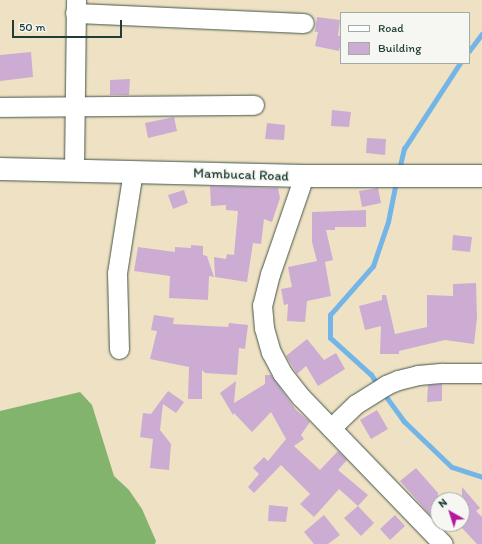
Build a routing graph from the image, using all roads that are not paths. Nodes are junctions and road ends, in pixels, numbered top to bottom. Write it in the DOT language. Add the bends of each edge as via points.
graph roads {
  1 [pos="75,7"];
  2 [pos="304,23"];
  3 [pos="254,105"];
  4 [pos="74,106"];
  5 [pos="0,107"];
  6 [pos="0,169"];
  7 [pos="74,170"];
  8 [pos="133,172"];
  9 [pos="304,176"];
  10 [pos="482,176"];
  11 [pos="119,349"];
  12 [pos="482,373"];
  13 [pos="331,428"];
  14 [pos="443,544"];
  1 -- 2 [label="street"];
  1 -- 4 [label="street"];
  3 -- 4 [label="street"];
  4 -- 5 [label="street"];
  4 -- 7 [label="street"];
  6 -- 7 [label="main road, Mambucal Road"];
  7 -- 8 [label="main road, Mambucal Road"];
  8 -- 9 [label="main road, Mambucal Road"];
  8 -- 11 [label="street" via="117,273"];
  9 -- 10 [label="main road, Mambucal Road"];
  9 -- 13 [label="street" via="270,274 262,305 264,328 271,352 282,373"];
  12 -- 13 [label="street" via="418,375 380,388 356,404"];
  13 -- 14 [label="street"];
}
